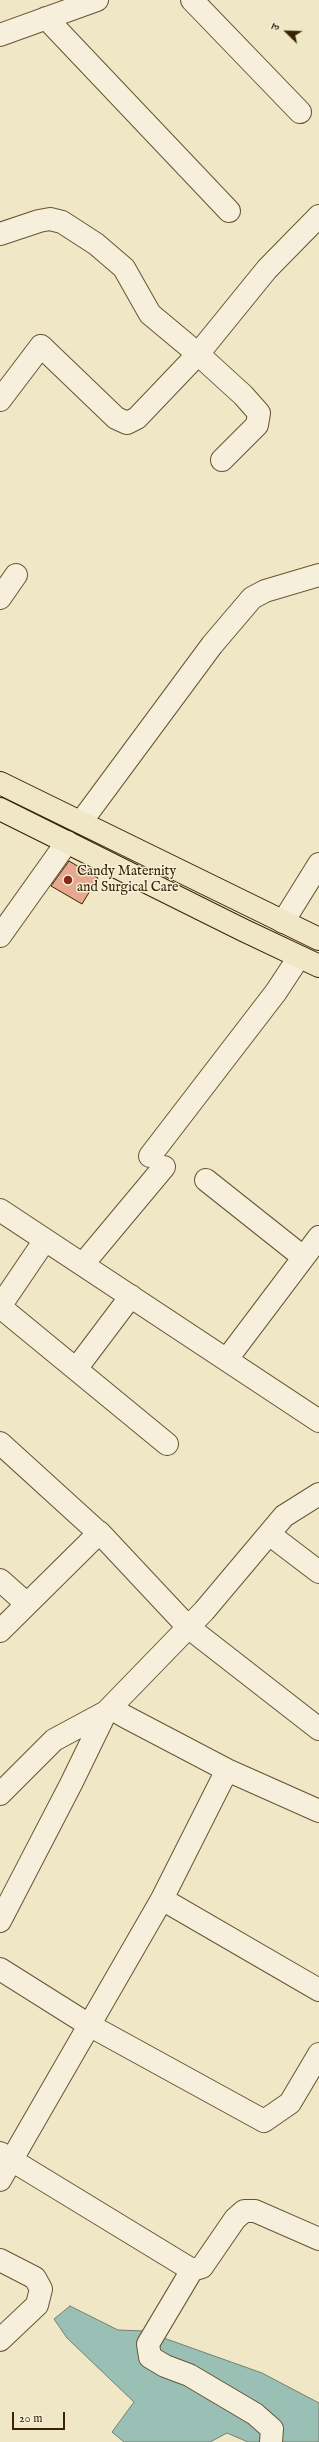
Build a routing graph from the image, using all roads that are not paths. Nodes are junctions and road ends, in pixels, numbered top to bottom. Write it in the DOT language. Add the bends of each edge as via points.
graph roads {
  1 [pos="97,0"];
  2 [pos="192,0"];
  3 [pos="68,5"];
  4 [pos="46,18"];
  5 [pos="0,35"];
  6 [pos="300,112"];
  7 [pos="229,211"];
  8 [pos="319,216"];
  9 [pos="0,234"];
  10 [pos="198,354"];
  11 [pos="0,400"];
  12 [pos="222,460"];
  13 [pos="16,575"];
  14 [pos="318,576"];
  15 [pos="0,598"];
  16 [pos="0,783"];
  17 [pos="0,809"];
  18 [pos="82,822"];
  19 [pos="67,842"];
  20 [pos="319,864"];
  21 [pos="283,922"];
  22 [pos="0,936"];
  23 [pos="319,939"];
  24 [pos="300,957"];
  25 [pos="319,966"];
  26 [pos="206,1180"];
  27 [pos="0,1210"];
  28 [pos="319,1237"];
  29 [pos="45,1240"];
  30 [pos="303,1256"];
  31 [pos="83,1264"];
  32 [pos="131,1296"];
  33 [pos="227,1359"];
  34 [pos="76,1369"];
  35 [pos="319,1421"];
  36 [pos="0,1443"];
  37 [pos="166,1444"];
  38 [pos="319,1494"];
  39 [pos="98,1532"];
  40 [pos="269,1534"];
  41 [pos="319,1572"];
  42 [pos="0,1580"];
  43 [pos="27,1604"];
  44 [pos="188,1628"];
  45 [pos="0,1631"];
  46 [pos="110,1708"];
  47 [pos="319,1730"];
  48 [pos="227,1770"];
  49 [pos="0,1794"];
  50 [pos="319,1811"];
  51 [pos="162,1899"];
  52 [pos="0,1921"];
  53 [pos="0,1968"];
  54 [pos="319,1990"];
  55 [pos="89,2025"];
  56 [pos="319,2054"];
  57 [pos="5,2156"];
  58 [pos="0,2180"];
  59 [pos="319,2239"];
  60 [pos="0,2260"];
  61 [pos="192,2270"];
  62 [pos="0,2340"];
  63 [pos="271,2442"];
  1 -- 3 [label="street"];
  2 -- 6 [label="street"];
  3 -- 4 [label="street"];
  4 -- 5 [label="street"];
  4 -- 7 [label="street"];
  8 -- 10 [label="street" via="267,269"];
  9 -- 10 [label="street" via="39,221 50,219 62,222 96,244 124,268 150,314"];
  10 -- 11 [label="street" via="137,418 127,423 116,418 41,346"];
  10 -- 12 [label="street" via="259,413 257,425"];
  13 -- 15 [label="street"];
  14 -- 18 [label="street" via="265,591 252,598 212,645"];
  16 -- 18 [label="main road"];
  17 -- 19 [label="main road"];
  18 -- 21 [label="main road"];
  19 -- 22 [label="street"];
  19 -- 24 [label="main road"];
  20 -- 21 [label="street"];
  21 -- 23 [label="main road"];
  24 -- 25 [label="main road"];
  24 -- 31 [label="street"];
  26 -- 30 [label="street"];
  27 -- 29 [label="street"];
  28 -- 30 [label="street"];
  29 -- 31 [label="street"];
  29 -- 34 [label="street" via="3,1303 4,1310"];
  30 -- 33 [label="street"];
  31 -- 32 [label="street"];
  32 -- 33 [label="street"];
  32 -- 34 [label="street"];
  33 -- 35 [label="street"];
  34 -- 37 [label="street"];
  36 -- 39 [label="street"];
  38 -- 40 [label="street" via="284,1516"];
  39 -- 43 [label="street" via="98,1536"];
  39 -- 44 [label="street"];
  40 -- 41 [label="street"];
  40 -- 44 [label="street"];
  42 -- 43 [label="street"];
  43 -- 45 [label="street"];
  44 -- 46 [label="street"];
  44 -- 47 [label="street"];
  46 -- 48 [label="street"];
  46 -- 49 [label="street" via="54,1740"];
  46 -- 52 [label="street"];
  48 -- 50 [label="street"];
  48 -- 51 [label="street"];
  51 -- 54 [label="street"];
  51 -- 55 [label="street"];
  53 -- 55 [label="street"];
  55 -- 56 [label="street" via="264,2121 290,2103"];
  55 -- 57 [label="street"];
  57 -- 58 [label="street"];
  57 -- 61 [label="street"];
  59 -- 61 [label="street" via="255,2211 244,2211 202,2267"];
  60 -- 62 [label="street" via="34,2278 40,2289 37,2305"];
  61 -- 63 [label="street" via="148,2344 150,2357 189,2375 255,2414 272,2429"];
}
